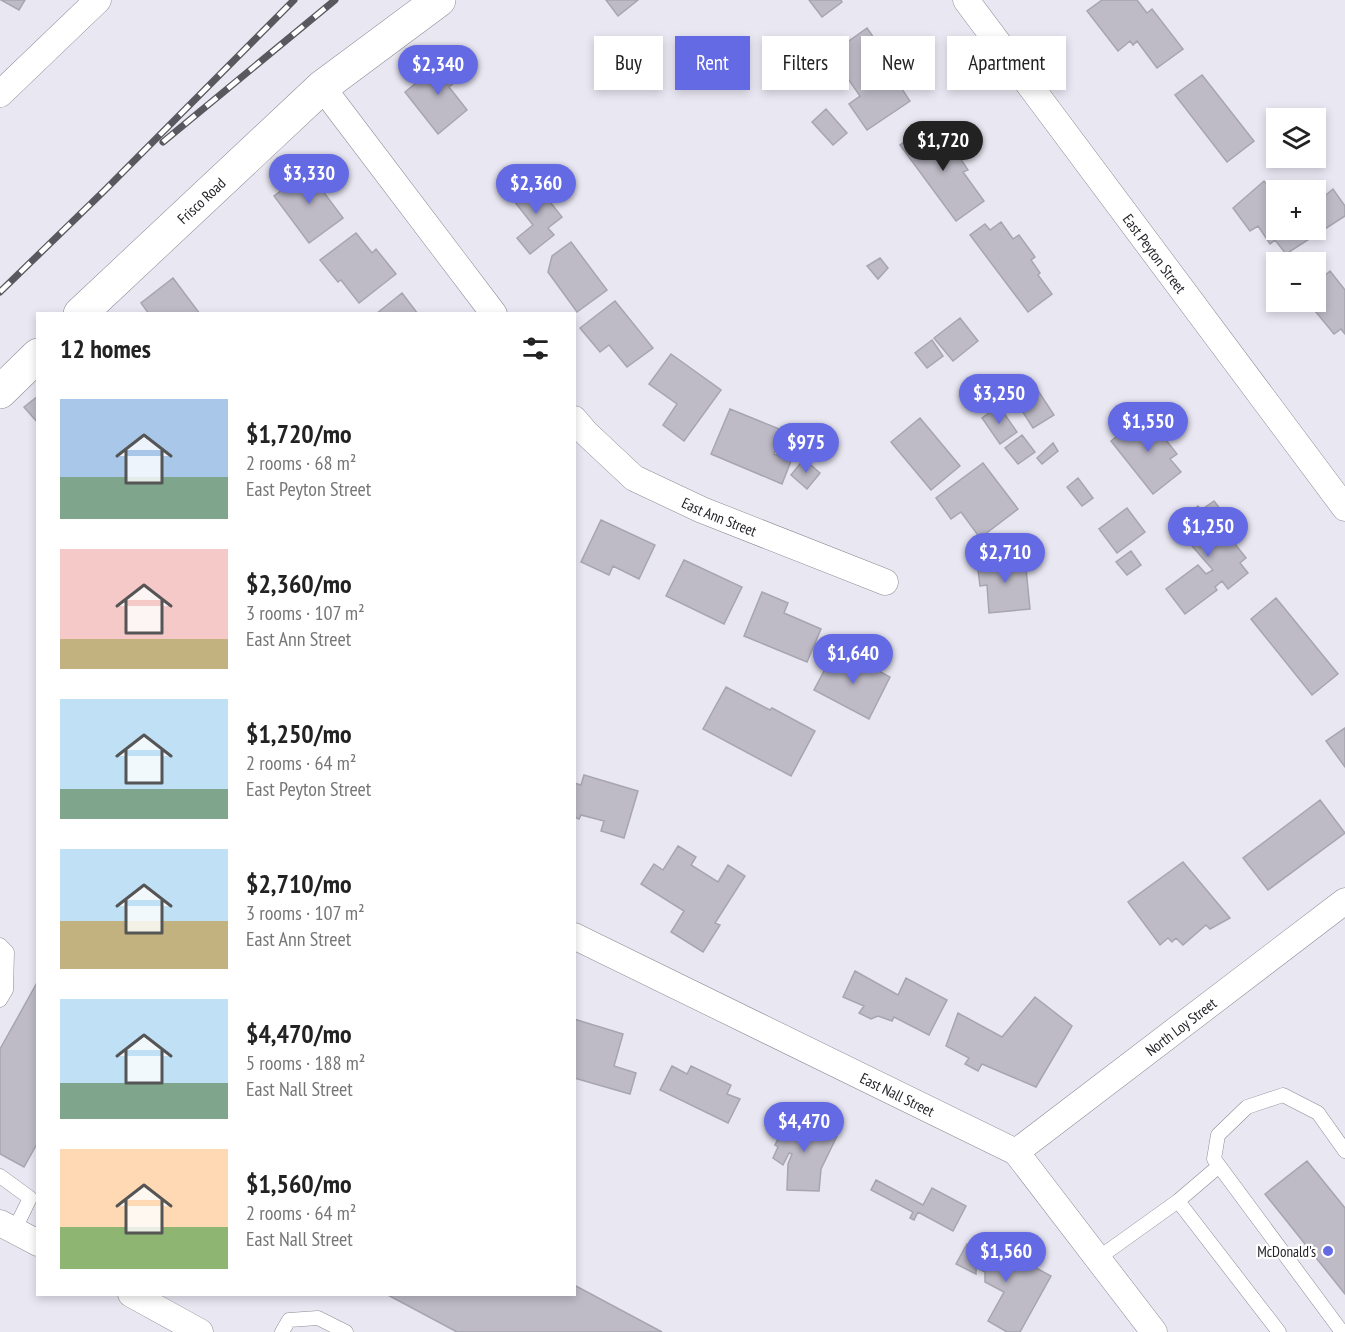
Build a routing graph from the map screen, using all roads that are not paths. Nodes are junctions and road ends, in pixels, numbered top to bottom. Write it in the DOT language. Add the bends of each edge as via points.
graph roads {
  1 [pos="98,0"];
  2 [pos="439,0"];
  3 [pos="966,0"];
  4 [pos="322,87"];
  5 [pos="0,94"];
  6 [pos="82,312"];
  7 [pos="492,312"];
  8 [pos="36,357"];
  9 [pos="0,392"];
  10 [pos="576,422"];
  11 [pos="1345,508"];
  12 [pos="885,582"];
  13 [pos="1345,901"];
  14 [pos="576,937"];
  15 [pos="0,945"];
  16 [pos="0,1000"];
  17 [pos="1345,1151"];
  18 [pos="1016,1152"];
  19 [pos="1219,1166"];
  20 [pos="0,1176"];
  21 [pos="1178,1201"];
  22 [pos="7,1227"];
  23 [pos="36,1242"];
  24 [pos="1097,1259"];
  25 [pos="135,1296"];
  26 [pos="200,1332"];
  27 [pos="282,1332"];
  28 [pos="346,1332"];
  29 [pos="1154,1332"];
  30 [pos="1279,1332"];
  31 [pos="1342,1332"];
  1 -- 5 [label="street"];
  2 -- 4 [label="street, Frisco Road"];
  3 -- 11 [label="street, East Peyton Street"];
  4 -- 6 [label="street, Frisco Road"];
  4 -- 7 [label="street"];
  8 -- 9 [label="street"];
  10 -- 12 [label="street, East Ann Street" via="634,478 702,510"];
  13 -- 18 [label="street, North Loy Street"];
  14 -- 18 [label="street, East Nall Street"];
  15 -- 16 [label="lane" via="7,952 6,990"];
  17 -- 19 [label="lane" via="1318,1113 1283,1095 1247,1107 1218,1135 1214,1159"];
  18 -- 24 [label="street, East Nall Street"];
  19 -- 21 [label="lane"];
  19 -- 31 [label="lane"];
  20 -- 22 [label="lane" via="30,1198"];
  21 -- 24 [label="lane"];
  21 -- 30 [label="lane"];
  22 -- 23 [label="street"];
  24 -- 29 [label="street, East Nall Street"];
  25 -- 26 [label="street"];
  27 -- 28 [label="lane" via="289,1320 318,1318"];
}
